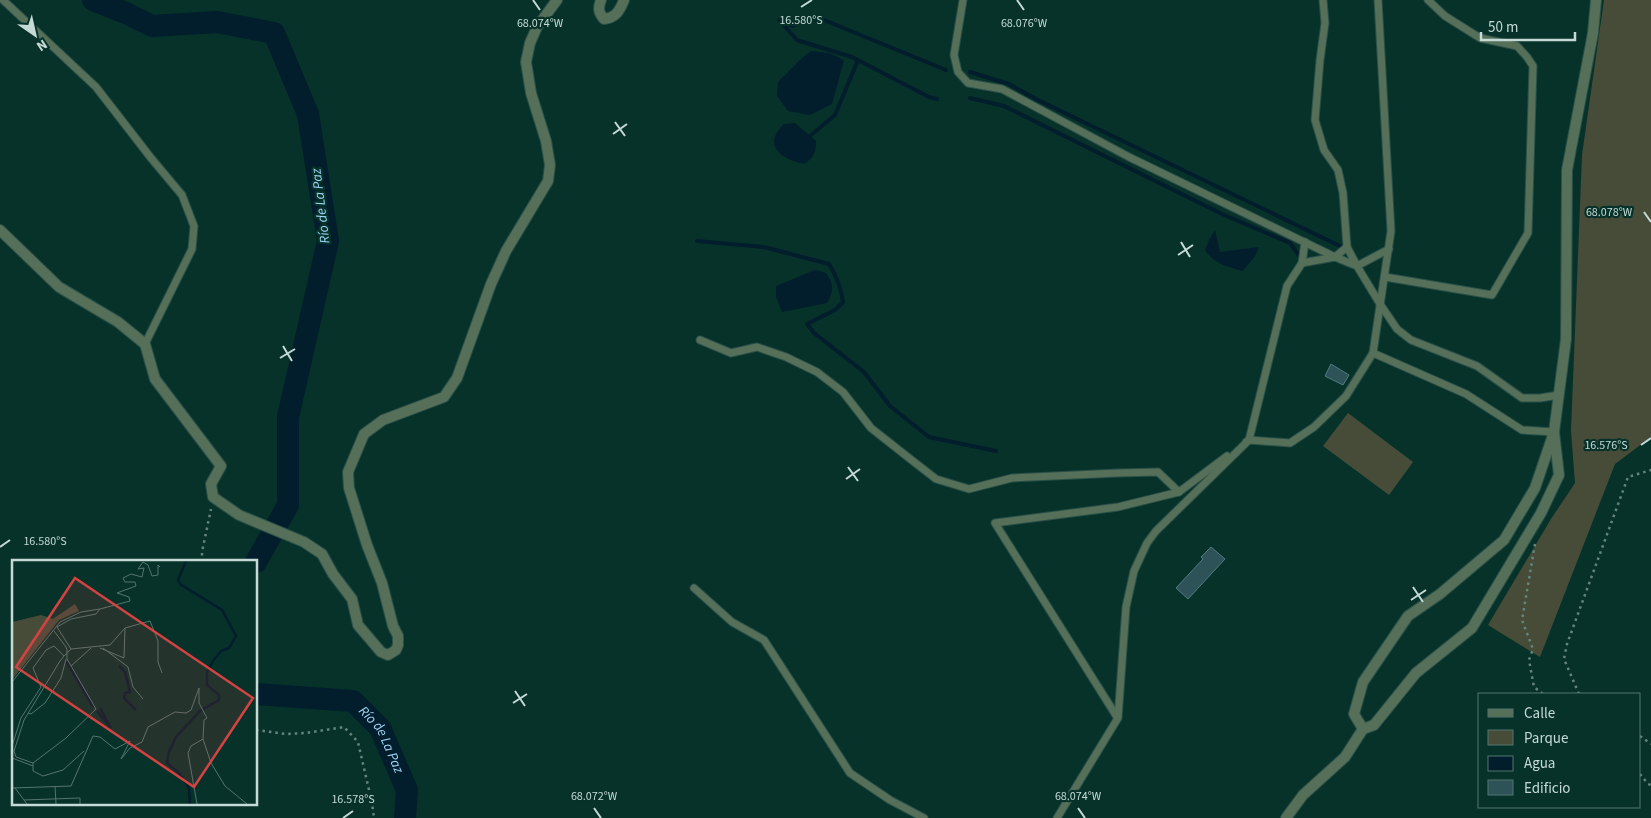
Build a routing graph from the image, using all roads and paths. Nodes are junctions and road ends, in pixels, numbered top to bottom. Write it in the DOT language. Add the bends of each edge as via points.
graph roads {
  1 [pos="3,0"];
  2 [pos="557,0"];
  3 [pos="601,0"];
  4 [pos="624,0"];
  5 [pos="964,0"];
  6 [pos="1323,0"];
  7 [pos="1378,0"];
  8 [pos="1428,0"];
  9 [pos="1596,0"];
  10 [pos="0,230"];
  11 [pos="1305,242"];
  12 [pos="1347,247"];
  13 [pos="1389,249"];
  14 [pos="1335,257"];
  15 [pos="1302,264"];
  16 [pos="1357,266"];
  17 [pos="1385,277"];
  18 [pos="1380,304"];
  19 [pos="700,340"];
  20 [pos="145,344"];
  21 [pos="1373,353"];
  22 [pos="1559,395"];
  23 [pos="1554,432"];
  24 [pos="1249,440"];
  25 [pos="1651,470"];
  26 [pos="1179,492"];
  27 [pos="213,497"];
  28 [pos="1536,542"];
  29 [pos="202,560"];
  30 [pos="694,588"];
  31 [pos="1542,693"];
  32 [pos="1579,693"];
  33 [pos="1118,718"];
  34 [pos="1363,729"];
  35 [pos="258,730"];
  36 [pos="1641,775"];
  37 [pos="1651,785"];
  38 [pos="374,818"];
  39 [pos="924,818"];
  40 [pos="1057,818"];
  41 [pos="1286,818"];
  1 -- 20 [label="lane" via="96,87 182,195 194,226 192,249"];
  2 -- 27 [label="street" via="537,27 526,62 531,93 546,141 550,165 548,181 506,251 457,378 444,397 383,420 364,434 348,472 348,488 398,636 396,650 388,655 381,652 358,625 352,599 322,554 304,542 239,515"];
  3 -- 4 [label="street" via="600,14 604,19 616,15"];
  5 -- 11 [label="lane" via="954,55 958,72 968,83 1002,89 1129,157"];
  6 -- 12 [label="lane" via="1325,23 1315,120 1324,150 1338,170"];
  7 -- 13 [label="lane" via="1391,231"];
  8 -- 17 [label="lane" via="1445,16 1480,38 1516,46 1533,66 1528,233 1492,295"];
  9 -- 22 [label="street" via="1567,170 1566,339"];
  10 -- 20 [label="street" via="58,287 118,322"];
  11 -- 14 [label="lane"];
  11 -- 15 [label="lane"];
  12 -- 14 [label="lane"];
  12 -- 16 [label="lane"];
  13 -- 16 [label="lane"];
  13 -- 17 [label="lane"];
  14 -- 15 [label="lane"];
  14 -- 16 [label="lane"];
  15 -- 24 [label="lane" via="1287,286"];
  16 -- 18 [label="lane"];
  17 -- 18 [label="lane"];
  18 -- 21 [label="lane"];
  18 -- 22 [label="lane" via="1397,329 1411,340 1477,366 1522,398"];
  19 -- 26 [label="lane" via="731,353 757,348 786,357 816,372 843,392 871,428 936,479 969,489 1012,478 1158,472"];
  20 -- 27 [label="street" via="155,379 221,466 211,484"];
  21 -- 23 [label="lane" via="1466,394 1522,430"];
  21 -- 24 [label="lane" via="1346,396 1290,443"];
  22 -- 23 [label="street"];
  23 -- 34 [label="street" via="1559,475 1541,513 1472,628 1416,673 1374,726"];
  23 -- 34 [label="street" via="1535,488 1504,540 1440,594 1408,616 1363,682 1354,714"];
  24 -- 26 [label="lane"];
  24 -- 33 [label="lane" via="1147,543 1134,571 1126,606"];
  25 -- 32 [label="path" via="1628,476 1568,644 1564,659"];
  26 -- 33 [label="lane" via="1118,507 995,523"];
  27 -- 29 [label="path"];
  28 -- 31 [label="path" via="1522,620 1534,649 1529,660 1534,687"];
  30 -- 39 [label="lane" via="732,622 764,640 850,773"];
  33 -- 40 [label="lane"];
  34 -- 41 [label="street" via="1345,757 1303,796"];
  35 -- 38 [label="path" via="286,734 344,727 358,742"];
  36 -- 37 [label="path"];
}
